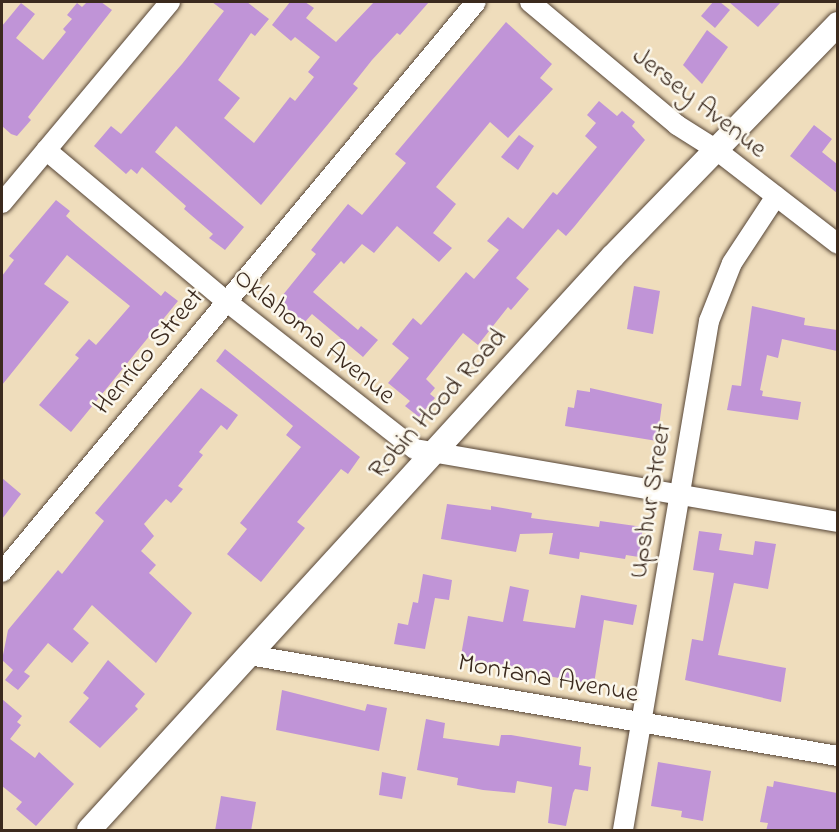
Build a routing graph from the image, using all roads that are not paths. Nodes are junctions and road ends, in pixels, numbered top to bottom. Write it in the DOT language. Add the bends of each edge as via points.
graph roads {
  1 [pos="170,2"];
  2 [pos="476,2"];
  3 [pos="530,2"];
  4 [pos="837,24"];
  5 [pos="715,149"];
  6 [pos="46,150"];
  7 [pos="776,196"];
  8 [pos="2,204"];
  9 [pos="837,244"];
  10 [pos="226,301"];
  11 [pos="433,454"];
  12 [pos="680,494"];
  13 [pos="837,522"];
  14 [pos="2,572"];
  15 [pos="249,655"];
  16 [pos="642,723"];
  17 [pos="837,756"];
  18 [pos="89,831"];
  19 [pos="623,831"];
  1 -- 6 [label="street"];
  2 -- 10 [label="street, Henrico Street"];
  3 -- 5 [label="street, Jersey Avenue" via="677,125"];
  4 -- 5 [label="street, Robin Hood Road"];
  5 -- 7 [label="street, Jersey Avenue"];
  5 -- 11 [label="street, Robin Hood Road"];
  6 -- 8 [label="street"];
  6 -- 10 [label="street, Oklahoma Avenue"];
  7 -- 9 [label="street, Jersey Avenue"];
  7 -- 12 [label="street, Upshur Street" via="732,263 709,321"];
  10 -- 11 [label="street, Oklahoma Avenue" via="399,440"];
  10 -- 14 [label="street, Henrico Street"];
  11 -- 12 [label="street, Oklahoma Avenue"];
  11 -- 15 [label="street, Robin Hood Road"];
  12 -- 13 [label="street, Oklahoma Avenue"];
  12 -- 16 [label="street, Upshur Street"];
  15 -- 16 [label="street, Montana Avenue"];
  15 -- 18 [label="street, Robin Hood Road"];
  16 -- 17 [label="street, Montana Avenue"];
  16 -- 19 [label="street, Upshur Street"];
}
